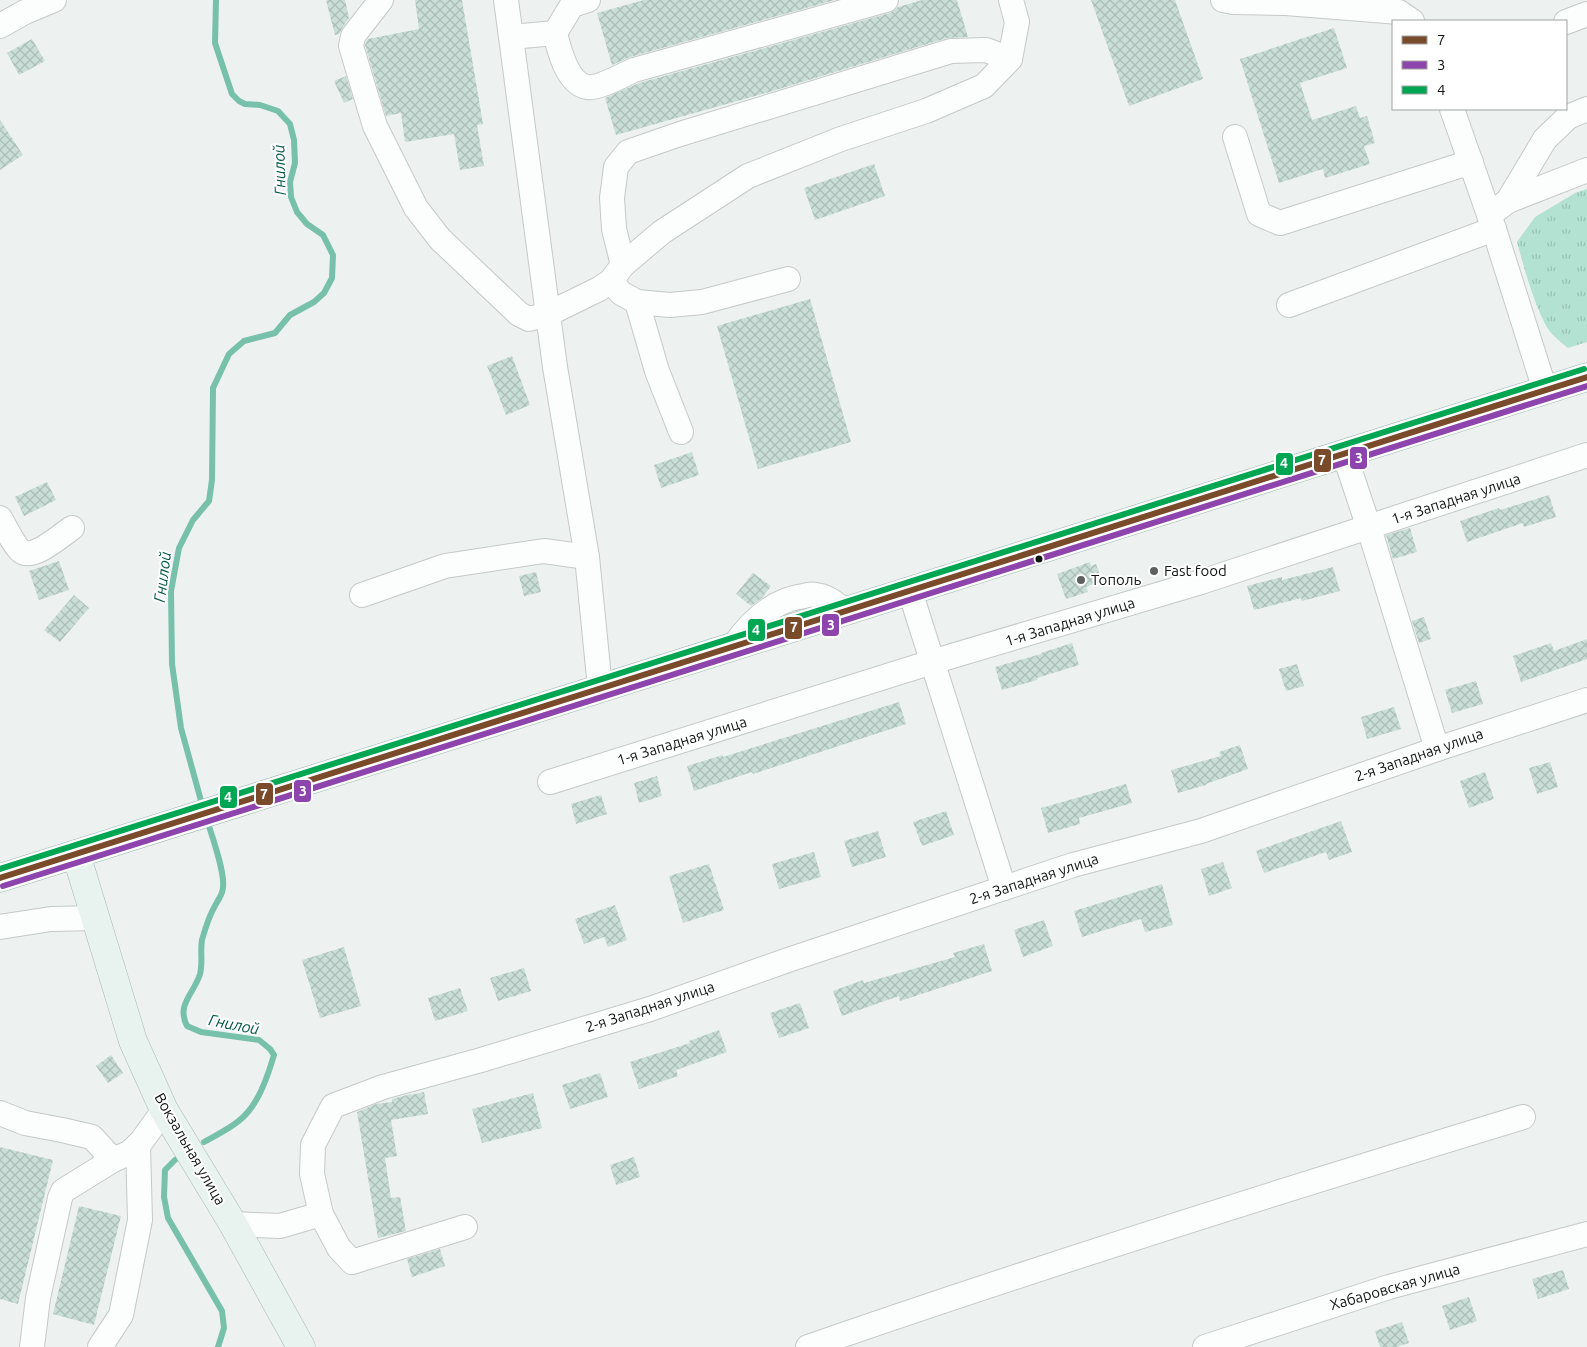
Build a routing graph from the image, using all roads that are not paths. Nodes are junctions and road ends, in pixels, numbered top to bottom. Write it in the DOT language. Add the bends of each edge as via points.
graph roads {
  1 [pos="54,0"];
  2 [pos="381,0"];
  3 [pos="506,0"];
  4 [pos="588,0"];
  5 [pos="886,0"];
  6 [pos="1011,0"];
  7 [pos="1223,0"];
  8 [pos="1413,0"];
  9 [pos="1587,14"];
  10 [pos="1411,20"];
  11 [pos="1420,20"];
  12 [pos="1567,22"];
  13 [pos="0,26"];
  14 [pos="554,33"];
  15 [pos="511,37"];
  16 [pos="1010,59"];
  17 [pos="1587,108"];
  18 [pos="1452,110"];
  19 [pos="1236,137"];
  20 [pos="1471,162"];
  21 [pos="1587,170"];
  22 [pos="1508,201"];
  23 [pos="1492,222"];
  24 [pos="617,273"];
  25 [pos="788,279"];
  26 [pos="637,302"];
  27 [pos="1289,305"];
  28 [pos="548,314"];
  29 [pos="1587,377"];
  30 [pos="1545,390"];
  31 [pos="680,432"];
  32 [pos="1344,453"];
  33 [pos="1587,456"];
  34 [pos="0,518"];
  35 [pos="72,528"];
  36 [pos="1369,528"];
  37 [pos="587,557"];
  38 [pos="910,591"];
  39 [pos="362,595"];
  40 [pos="932,662"];
  41 [pos="600,688"];
  42 [pos="1587,700"];
  43 [pos="1437,748"];
  44 [pos="550,782"];
  45 [pos="76,854"];
  46 [pos="0,878"];
  47 [pos="1004,888"];
  48 [pos="96,918"];
  49 [pos="0,927"];
  50 [pos="164,1110"];
  51 [pos="0,1113"];
  52 [pos="1523,1117"];
  53 [pos="138,1145"];
  54 [pos="113,1160"];
  55 [pos="320,1214"];
  56 [pos="233,1224"];
  57 [pos="465,1227"];
  58 [pos="1587,1234"];
  59 [pos="32,1347"];
  60 [pos="100,1347"];
  61 [pos="301,1347"];
  62 [pos="808,1347"];
  63 [pos="1205,1347"];
  1 -- 13 [label="street"];
  2 -- 28 [label="street" via="352,36 351,46 375,126 416,208 440,239 519,314 529,319"];
  3 -- 15 [label="street"];
  4 -- 14 [label="street" via="572,5"];
  5 -- 14 [label="street" via="634,70 605,84 587,87 571,78"];
  6 -- 16 [label="street" via="1017,22"];
  7 -- 10 [label="street" via="1399,12"];
  8 -- 11 [label="street"];
  9 -- 12 [label="street"];
  14 -- 15 [label="street"];
  15 -- 28 [label="street"];
  16 -- 24 [label="street" via="984,86 926,111 841,139 748,176 662,232"];
  16 -- 24 [label="street" via="986,50 951,51 628,152 616,167 612,198"];
  17 -- 22 [label="street" via="1568,117 1545,139"];
  18 -- 20 [label="street"];
  19 -- 20 [label="street" via="1259,214 1280,223"];
  20 -- 23 [label="street"];
  21 -- 22 [label="street"];
  22 -- 23 [label="street"];
  23 -- 27 [label="street"];
  23 -- 30 [label="street"];
  24 -- 26 [label="street" via="621,293"];
  24 -- 28 [label="street" via="599,289"];
  25 -- 26 [label="street" via="702,302 670,305"];
  26 -- 31 [label="street" via="657,371"];
  28 -- 37 [label="street"];
  29 -- 30 [label="main road"];
  30 -- 32 [label="main road"];
  32 -- 36 [label="street"];
  32 -- 38 [label="main road"];
  33 -- 36 [label="street, 1-я Западная улица"];
  34 -- 35 [label="street" via="20,551 27,554 37,552"];
  36 -- 40 [label="street, 1-я Западная улица" via="1202,582"];
  36 -- 43 [label="street"];
  37 -- 39 [label="street" via="544,551 445,566"];
  37 -- 41 [label="street"];
  38 -- 40 [label="street"];
  38 -- 41 [label="main road"];
  40 -- 44 [label="street, 1-я Западная улица"];
  40 -- 47 [label="street"];
  41 -- 45 [label="main road"];
  42 -- 43 [label="street, 2-я Западная улица"];
  43 -- 47 [label="street, 2-я Западная улица" via="1201,831 1073,865"];
  45 -- 46 [label="main road"];
  45 -- 48 [label="main road, Вокзальная улица"];
  47 -- 55 [label="street, 2-я Западная улица" via="650,1009 383,1087 333,1106 313,1144 312,1174"];
  48 -- 49 [label="street" via="51,919"];
  48 -- 50 [label="main road, Вокзальная улица" via="133,1041"];
  50 -- 53 [label="street"];
  50 -- 56 [label="main road, Вокзальная улица"];
  51 -- 54 [label="street" via="26,1123 92,1137"];
  52 -- 62 [label="street" via="1312,1182"];
  53 -- 54 [label="street"];
  53 -- 60 [label="street" via="140,1220 121,1315"];
  54 -- 59 [label="street" via="70,1186 60,1198 38,1298"];
  55 -- 56 [label="street" via="280,1226"];
  55 -- 57 [label="street, 2-я Западная улица" via="338,1248 352,1262"];
  56 -- 61 [label="main road, Вокзальная улица"];
  58 -- 63 [label="street, Хабаровская улица" via="1389,1287"];
}
